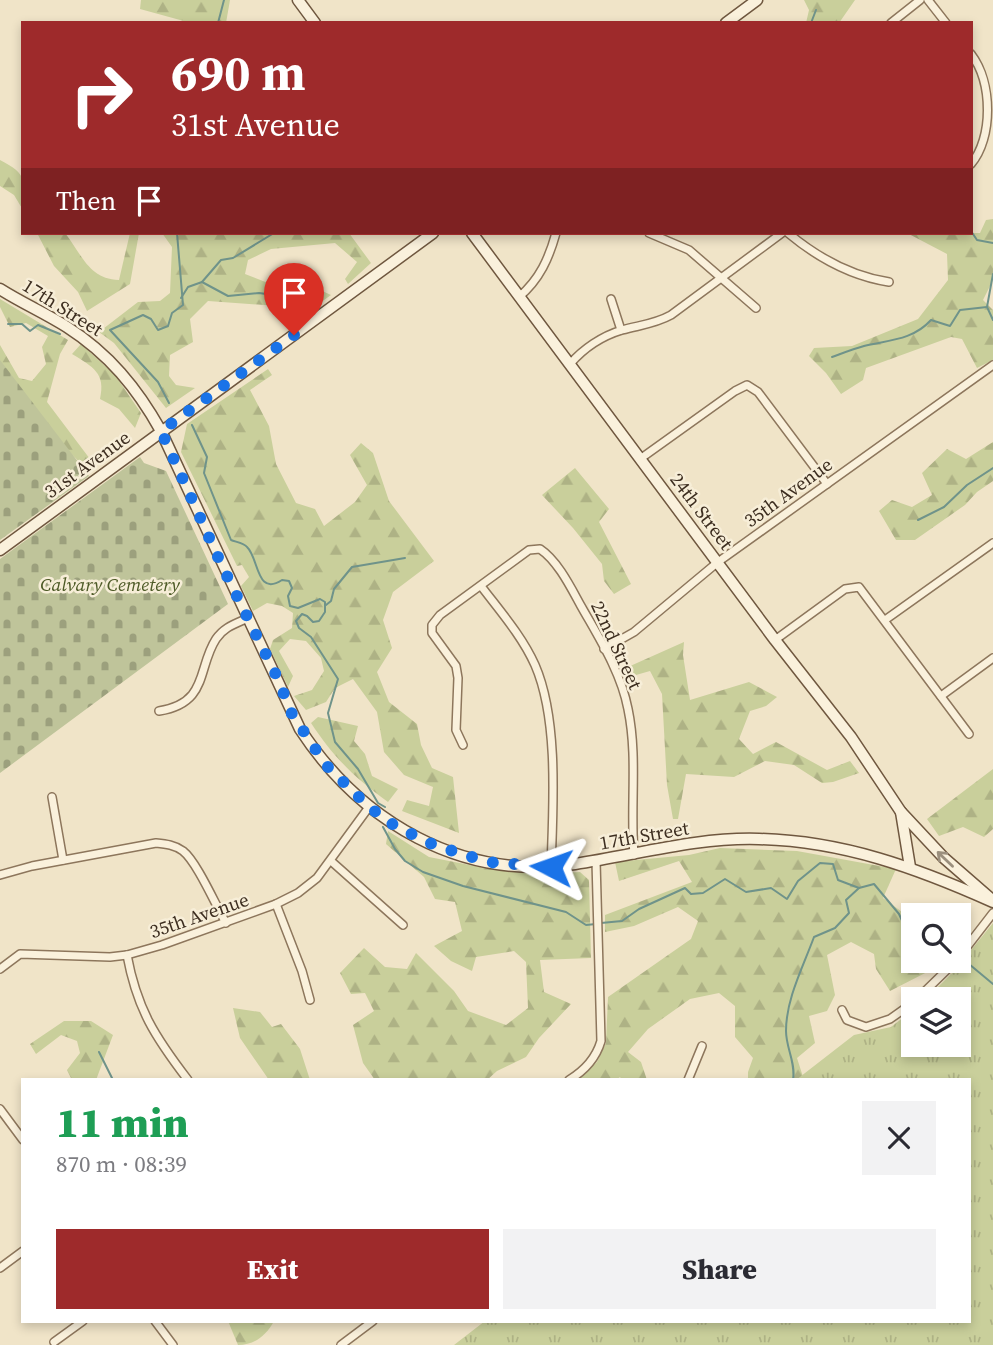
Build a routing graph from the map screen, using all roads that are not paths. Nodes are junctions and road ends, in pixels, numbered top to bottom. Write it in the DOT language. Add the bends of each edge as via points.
graph roads {
  1 [pos="298,0"];
  2 [pos="757,0"];
  3 [pos="920,0"];
  4 [pos="928,0"];
  5 [pos="314,21"];
  6 [pos="729,21"];
  7 [pos="894,21"];
  8 [pos="944,21"];
  9 [pos="973,57"];
  10 [pos="973,162"];
  11 [pos="430,235"];
  12 [pos="473,235"];
  13 [pos="555,235"];
  14 [pos="654,235"];
  15 [pos="779,235"];
  16 [pos="791,235"];
  17 [pos="722,278"];
  18 [pos="889,282"];
  19 [pos="0,289"];
  20 [pos="519,297"];
  21 [pos="611,299"];
  22 [pos="756,308"];
  23 [pos="621,330"];
  24 [pos="570,364"];
  25 [pos="993,365"];
  26 [pos="161,431"];
  27 [pos="640,458"];
  28 [pos="827,484"];
  29 [pos="993,542"];
  30 [pos="0,550"];
  31 [pos="718,562"];
  32 [pos="481,586"];
  33 [pos="248,618"];
  34 [pos="885,620"];
  35 [pos="775,640"];
  36 [pos="604,649"];
  37 [pos="993,658"];
  38 [pos="941,696"];
  39 [pos="159,711"];
  40 [pos="969,734"];
  41 [pos="463,745"];
  42 [pos="52,797"];
  43 [pos="369,807"];
  44 [pos="901,812"];
  45 [pos="904,832"];
  46 [pos="634,855"];
  47 [pos="873,856"];
  48 [pos="63,860"];
  49 [pos="331,861"];
  50 [pos="596,861"];
  51 [pos="551,867"];
  52 [pos="910,867"];
  53 [pos="0,874"];
  54 [pos="993,901"];
  55 [pos="276,904"];
  56 [pos="993,913"];
  57 [pos="226,923"];
  58 [pos="403,925"];
  59 [pos="971,942"];
  60 [pos="127,955"];
  61 [pos="0,969"];
  62 [pos="946,973"];
  63 [pos="930,987"];
  64 [pos="310,1000"];
  65 [pos="842,1010"];
  66 [pos="901,1011"];
  67 [pos="702,1046"];
  68 [pos="187,1078"];
  69 [pos="572,1078"];
  70 [pos="689,1078"];
  71 [pos="0,1109"];
  72 [pos="21,1137"];
  73 [pos="21,1252"];
  74 [pos="0,1268"];
  75 [pos="80,1323"];
  76 [pos="156,1323"];
  77 [pos="370,1323"];
  78 [pos="54,1342"];
  79 [pos="173,1345"];
  80 [pos="341,1345"];
  1 -- 5 [label="street"];
  2 -- 6 [label="street"];
  3 -- 7 [label="street"];
  4 -- 8 [label="street"];
  9 -- 10 [label="street" via="986,76 992,115 987,146"];
  11 -- 26 [label="street, 31st Avenue"];
  12 -- 20 [label="street, 24th Street"];
  13 -- 20 [label="street" via="544,267"];
  14 -- 17 [label="street" via="689,250"];
  15 -- 17 [label="street"];
  16 -- 18 [label="street" via="831,263"];
  17 -- 22 [label="street"];
  17 -- 23 [label="street" via="661,321"];
  19 -- 26 [label="street, 17th Street" via="104,354 140,395"];
  20 -- 24 [label="street, 24th Street"];
  21 -- 23 [label="street"];
  23 -- 24 [label="street" via="596,342"];
  24 -- 27 [label="street, 24th Street"];
  25 -- 28 [label="street, 35th Avenue"];
  26 -- 30 [label="street, 31st Avenue"];
  26 -- 33 [label="street, 17th Street"];
  27 -- 28 [label="street" via="735,391 750,386"];
  27 -- 31 [label="street, 24th Street"];
  28 -- 31 [label="street, 35th Avenue"];
  29 -- 34 [label="street"];
  31 -- 35 [label="street, 24th Street"];
  31 -- 36 [label="street, 35th Avenue" via="634,632"];
  32 -- 36 [label="street, 22nd Street" via="529,550 537,549 549,556"];
  32 -- 41 [label="street" via="432,625 432,633 458,672 456,730"];
  32 -- 51 [label="street" via="526,647 546,700 551,737"];
  33 -- 39 [label="street" via="230,625 217,638 198,687 176,706"];
  33 -- 43 [label="street, 17th Street" via="300,729 326,765"];
  34 -- 35 [label="street" via="856,587 845,589"];
  34 -- 38 [label="street"];
  35 -- 44 [label="street, 24th Street" via="851,737"];
  36 -- 46 [label="street, 22nd Street" via="625,696 631,726"];
  37 -- 38 [label="street"];
  38 -- 40 [label="street"];
  42 -- 48 [label="street"];
  43 -- 49 [label="street, 35th Avenue"];
  43 -- 51 [label="street, 17th Street" via="395,826 442,849 488,862"];
  44 -- 45 [label="street, 24th Street"];
  54 -- 44 [label="street, 24th Street, one-way"];
  45 -- 47 [label="street" via="898,851"];
  45 -- 52 [label="street, 24th Street"];
  46 -- 47 [label="street, 17th Street" via="691,844 757,839 819,844"];
  46 -- 50 [label="street, 17th Street"];
  47 -- 52 [label="street, 17th Street"];
  48 -- 53 [label="street"];
  48 -- 57 [label="street" via="156,843 175,846 191,859"];
  49 -- 55 [label="street, 35th Avenue" via="305,888"];
  49 -- 58 [label="street"];
  50 -- 51 [label="street, 17th Street"];
  50 -- 69 [label="street" via="601,1041 585,1068"];
  52 -- 54 [label="street, 17th Street"];
  55 -- 57 [label="street, 35th Avenue"];
  55 -- 64 [label="street"];
  56 -- 59 [label="street"];
  57 -- 60 [label="street, 35th Avenue"];
  60 -- 61 [label="street, 35th Avenue" via="20,954"];
  60 -- 68 [label="street" via="137,998 151,1029"];
  62 -- 63 [label="street"];
  65 -- 66 [label="street" via="846,1020 866,1027"];
  67 -- 70 [label="street"];
  71 -- 72 [label="street"];
  73 -- 74 [label="street"];
  75 -- 78 [label="street"];
  76 -- 79 [label="street"];
  77 -- 80 [label="street"];
}
